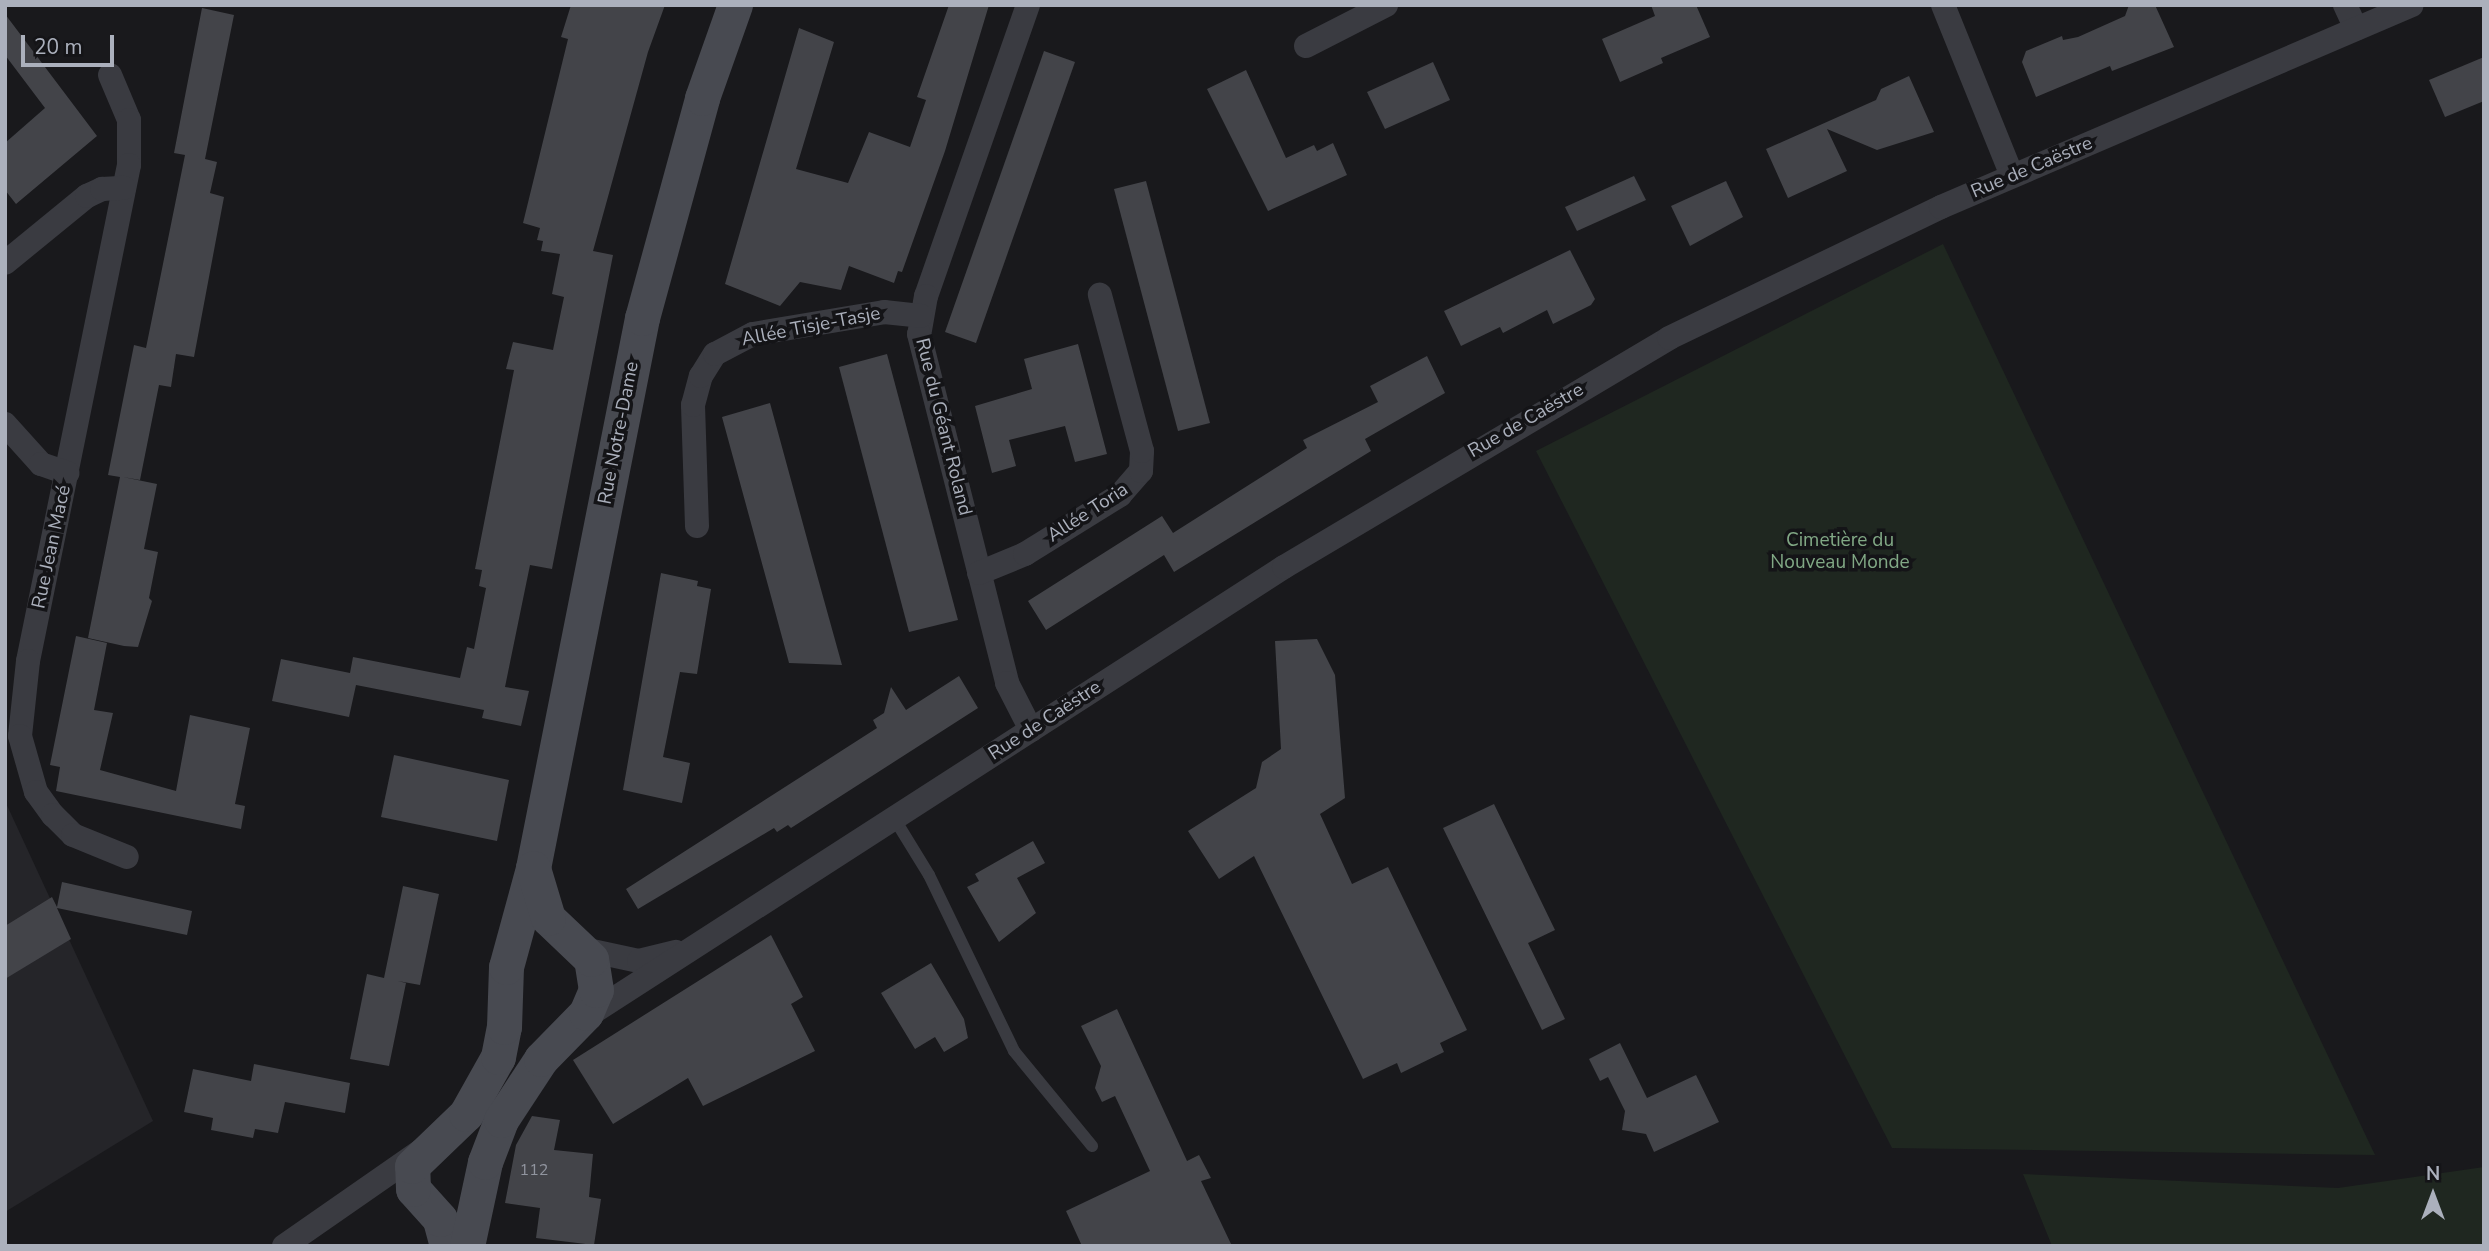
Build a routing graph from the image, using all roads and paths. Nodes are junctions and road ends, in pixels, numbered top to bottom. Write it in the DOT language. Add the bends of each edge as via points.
graph roads {
  1 [pos="735,5"];
  2 [pos="1028,5"];
  3 [pos="1386,5"];
  4 [pos="1943,5"];
  5 [pos="2345,5"];
  6 [pos="2412,5"];
  7 [pos="2356,29"];
  8 [pos="1306,46"];
  9 [pos="110,75"];
  10 [pos="2012,176"];
  11 [pos="124,188"];
  12 [pos="5,263"];
  13 [pos="1100,295"];
  14 [pos="921,316"];
  15 [pos="5,424"];
  16 [pos="67,473"];
  17 [pos="697,526"];
  18 [pos="979,573"];
  19 [pos="1031,730"];
  20 [pos="894,818"];
  21 [pos="127,857"];
  22 [pos="533,868"];
  23 [pos="696,943"];
  24 [pos="577,945"];
  25 [pos="511,957"];
  26 [pos="574,1025"];
  27 [pos="429,1146"];
  28 [pos="1092,1146"];
  29 [pos="479,1190"];
  30 [pos="368,1191"];
  31 [pos="424,1203"];
  32 [pos="284,1246"];
  33 [pos="447,1246"];
  34 [pos="467,1246"];
  1 -- 22 [label="main road, Rue Notre-Dame" via="702,98 652,277"];
  2 -- 14 [label="street, Rue du Géant Roland"];
  3 -- 8 [label="street"];
  4 -- 10 [label="street"];
  5 -- 7 [label="street"];
  6 -- 7 [label="street, Rue de Caëstre"];
  7 -- 10 [label="street, Rue de Caëstre"];
  9 -- 11 [label="street, Rue Jean Macé" via="129,120"];
  10 -- 19 [label="street, Rue de Caëstre" via="1661,343 1387,503"];
  11 -- 12 [label="street" via="88,195"];
  11 -- 16 [label="street, Rue Jean Macé"];
  13 -- 18 [label="street, Allée Toria" via="1142,451 1141,471 1120,495 1025,554"];
  14 -- 17 [label="street, Allée Tisje-Tasje" via="884,312 753,334 715,354 701,376 693,405"];
  14 -- 18 [label="street, Rue du Géant Roland" via="921,352"];
  15 -- 16 [label="street" via="41,464"];
  16 -- 21 [label="street, Rue Jean Macé" via="28,661 20,736 36,792 52,816 73,835"];
  18 -- 19 [label="street, Rue du Géant Roland" via="1007,683"];
  19 -- 20 [label="street, Rue de Caëstre"];
  20 -- 23 [label="street, Rue de Caëstre"];
  20 -- 28 [label="lane" via="929,875 1014,1051"];
  22 -- 24 [label="main road, Rue Notre-Dame" via="544,911"];
  22 -- 25 [label="main road, Rue Notre-Dame"];
  23 -- 24 [label="street, Rue de Caëstre" via="639,961"];
  23 -- 26 [label="street, Rue de Caëstre" via="642,984"];
  24 -- 25 [label="main road" via="536,938"];
  24 -- 26 [label="main road, Rue Notre-Dame" via="596,972 596,990 586,1013"];
  25 -- 27 [label="main road, Rue Notre-Dame" via="505,979 504,1027 493,1070 466,1114"];
  26 -- 29 [label="main road, Rue Notre-Dame" via="541,1059 510,1105 488,1149"];
  27 -- 30 [label="street"];
  27 -- 31 [label="main road, Rue Notre-Dame" via="411,1171"];
  29 -- 31 [label="main road" via="463,1208 445,1211"];
  29 -- 34 [label="main road, Rue Notre-Dame"];
  30 -- 31 [label="street" via="396,1190"];
  30 -- 32 [label="street"];
  31 -- 33 [label="main road, Rue Notre-Dame" via="442,1224"];
}
